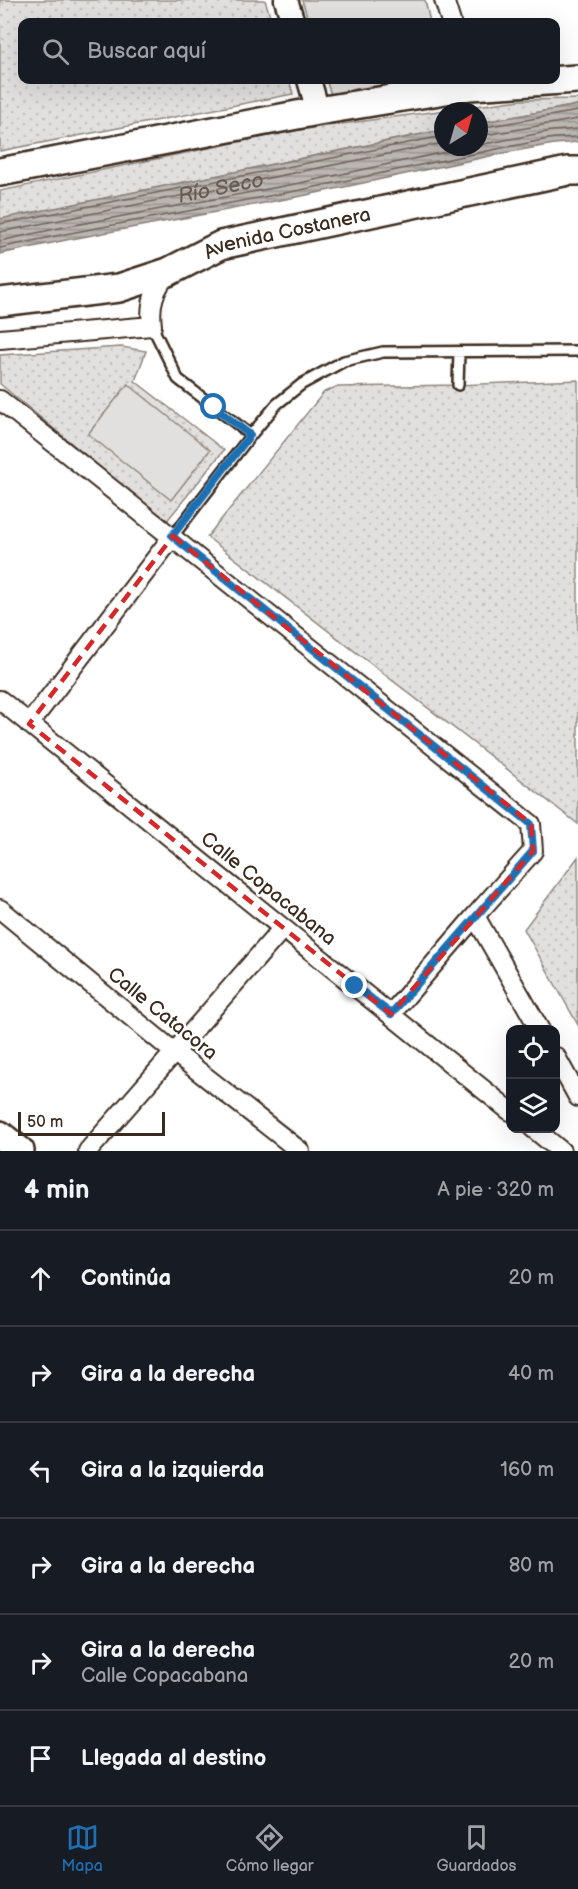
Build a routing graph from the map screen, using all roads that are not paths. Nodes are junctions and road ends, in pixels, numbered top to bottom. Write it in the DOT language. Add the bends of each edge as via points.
graph roads {
  1 [pos="286,0"];
  2 [pos="444,0"];
  3 [pos="291,18"];
  4 [pos="450,18"];
  5 [pos="578,79"];
  6 [pos="560,80"];
  7 [pos="310,84"];
  8 [pos="464,84"];
  9 [pos="318,111"];
  10 [pos="578,171"];
  11 [pos="0,172"];
  12 [pos="168,272"];
  13 [pos="0,302"];
  14 [pos="152,326"];
  15 [pos="0,339"];
  16 [pos="578,351"];
  17 [pos="459,352"];
  18 [pos="458,385"];
  19 [pos="0,400"];
  20 [pos="250,435"];
  21 [pos="172,536"];
  22 [pos="0,700"];
  23 [pos="29,724"];
  24 [pos="0,909"];
  25 [pos="475,916"];
  26 [pos="283,928"];
  27 [pos="391,1014"];
  28 [pos="538,1025"];
  29 [pos="174,1052"];
  30 [pos="560,1066"];
  31 [pos="578,1097"];
  32 [pos="506,1108"];
  33 [pos="539,1133"];
  34 [pos="0,1135"];
  35 [pos="20,1151"];
  36 [pos="88,1151"];
  37 [pos="300,1151"];
  38 [pos="561,1151"];
  1 -- 3 [label="street"];
  2 -- 4 [label="street"];
  5 -- 6 [label="main road"];
  7 -- 9 [label="street"];
  8 -- 9 [label="main road"];
  9 -- 11 [label="main road"];
  10 -- 12 [label="main road, Avenida Costanera" via="221,245"];
  12 -- 13 [label="main road, Avenida Costanera" via="119,288"];
  12 -- 14 [label="street" via="153,298"];
  14 -- 15 [label="street"];
  14 -- 20 [label="lane" via="178,379"];
  16 -- 17 [label="lane"];
  17 -- 18 [label="lane"];
  17 -- 20 [label="lane" via="384,352 344,361 302,384 277,404"];
  19 -- 21 [label="street"];
  20 -- 21 [label="lane"];
  21 -- 23 [label="street"];
  21 -- 25 [label="street" via="531,824 533,851"];
  22 -- 23 [label="street, Calle Copacabana"];
  23 -- 26 [label="street, Calle Copacabana"];
  24 -- 29 [label="street, Calle Catacora"];
  25 -- 27 [label="street"];
  25 -- 28 [label="street"];
  26 -- 27 [label="street, Calle Copacabana"];
  26 -- 29 [label="street"];
  27 -- 32 [label="street, Calle Copacabana"];
  29 -- 36 [label="street"];
  29 -- 37 [label="street, Calle Catacora"];
  30 -- 31 [label="street"];
  33 -- 38 [label="street"];
  34 -- 35 [label="main road"];
}
